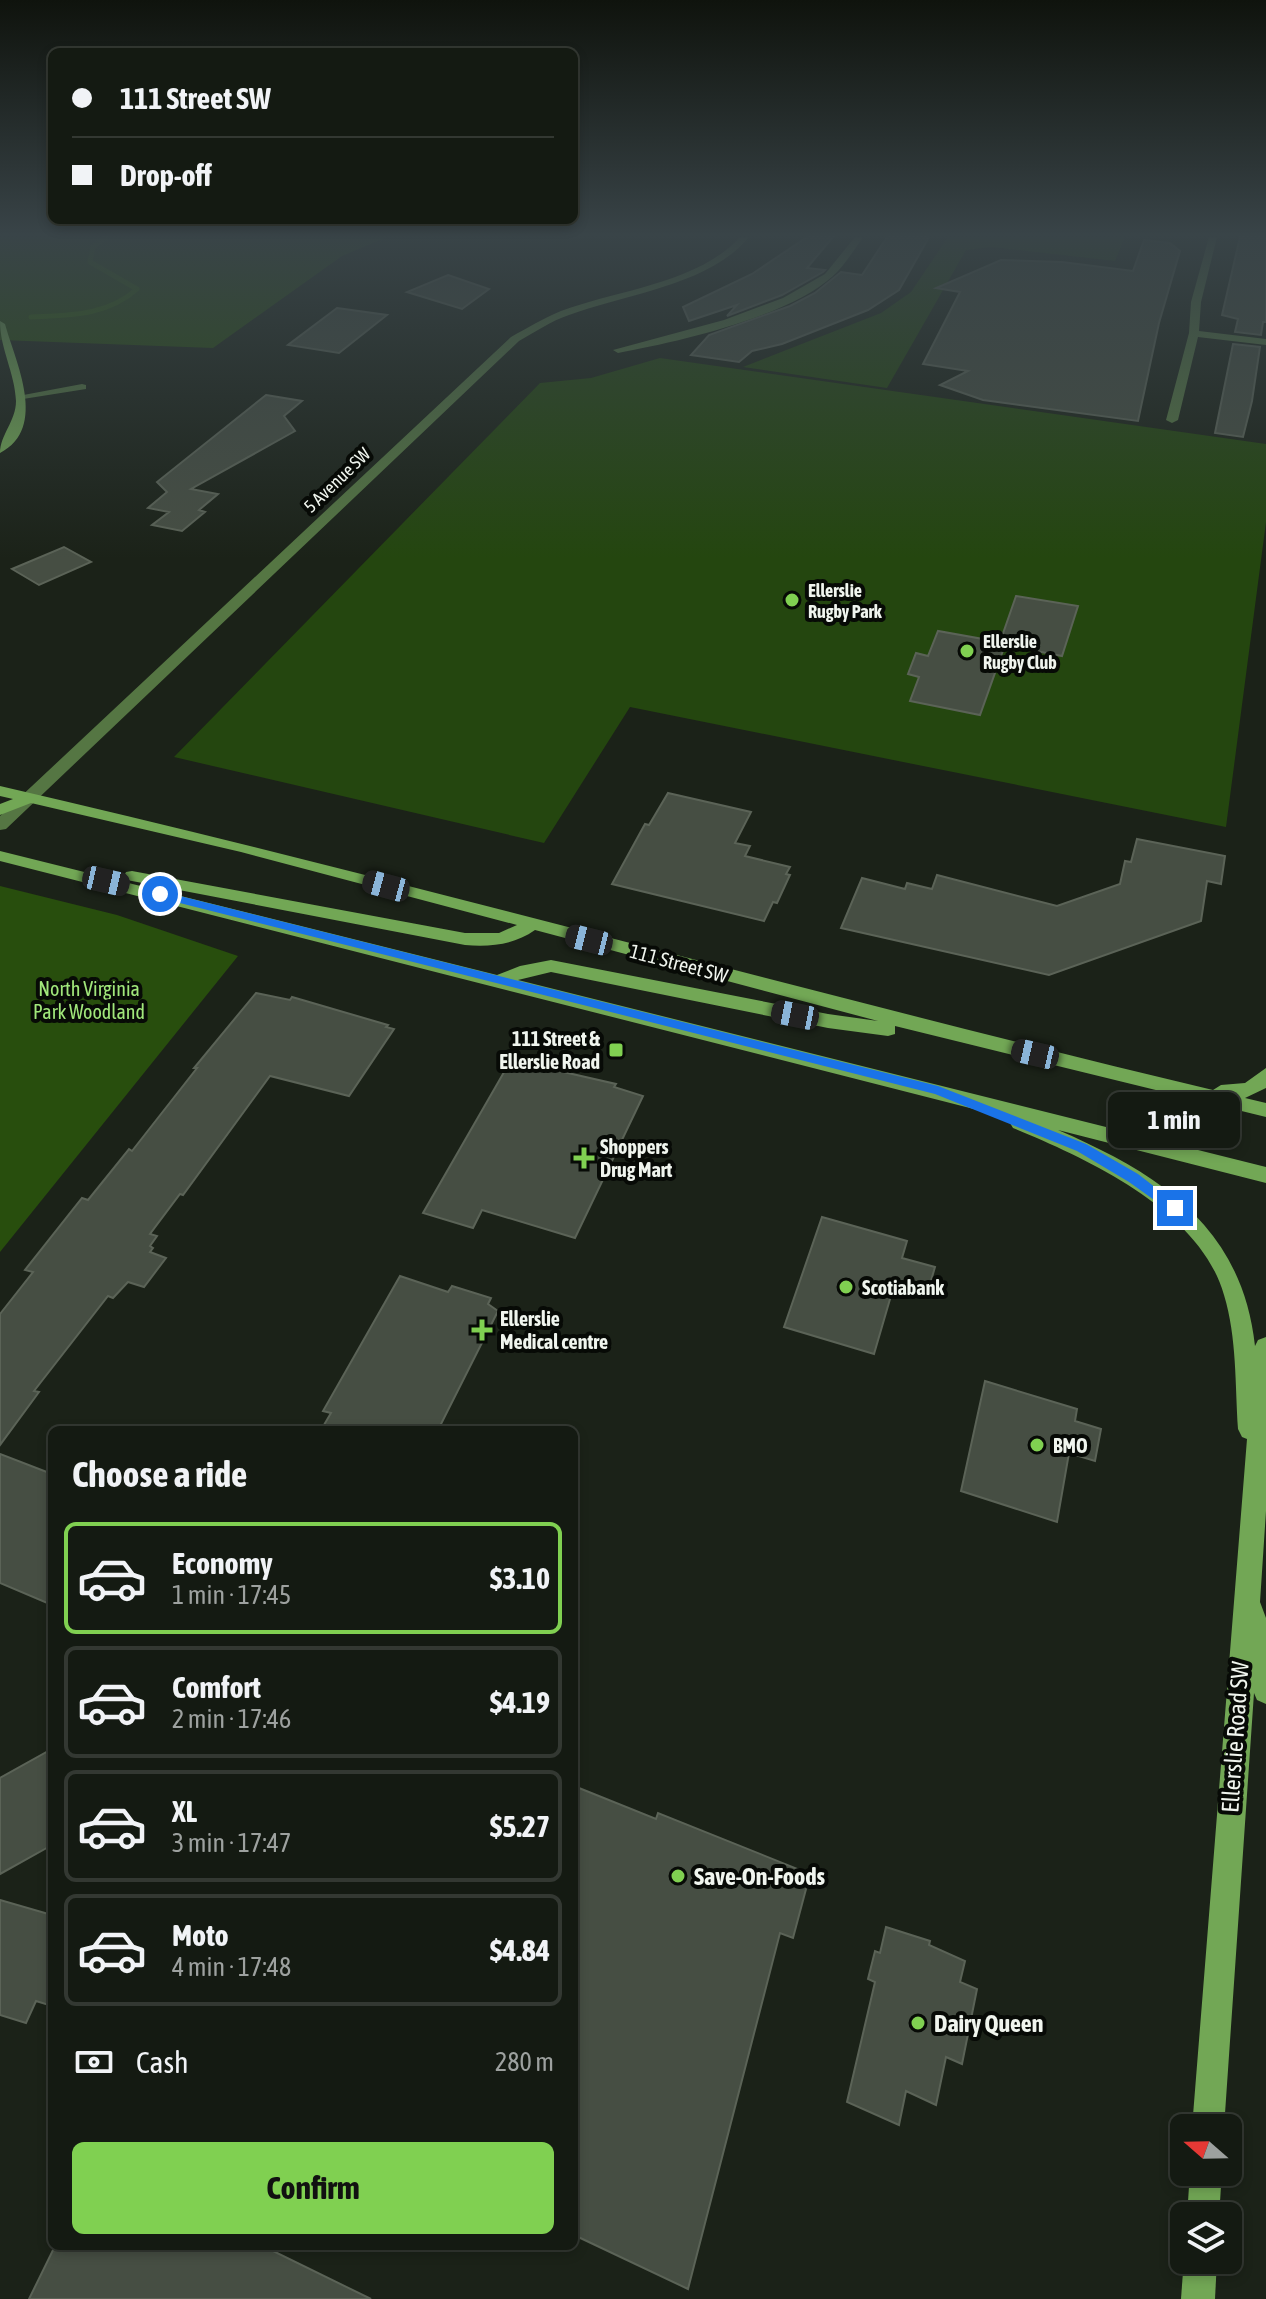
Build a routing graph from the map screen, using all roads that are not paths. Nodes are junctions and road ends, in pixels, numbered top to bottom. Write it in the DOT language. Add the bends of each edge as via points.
graph roads {
  1 [pos="4,344"];
  2 [pos="509,344"];
  3 [pos="648,344"];
  4 [pos="1191,344"];
  5 [pos="618,350"];
  6 [pos="82,387"];
  7 [pos="23,396"];
  8 [pos="1172,420"];
  9 [pos="0,450"];
  10 [pos="0,791"];
  11 [pos="29,798"];
  12 [pos="0,810"];
  13 [pos="0,825"];
  14 [pos="0,856"];
  15 [pos="82,875"];
  16 [pos="530,925"];
  17 [pos="499,981"];
  18 [pos="975,1040"];
  19 [pos="1266,1075"];
  20 [pos="938,1090"];
  21 [pos="1186,1090"];
  22 [pos="1266,1110"];
  23 [pos="1266,1175"];
  24 [pos="1266,1347"];
  25 [pos="1255,1488"];
  26 [pos="1247,1581"];
  27 [pos="1266,1691"];
  28 [pos="1209,2114"];
  29 [pos="1199,2274"];
  30 [pos="1198,2299"];
  1 -- 7 [label="main road"];
  2 -- 11 [label="street, 5 Avenue SW"];
  3 -- 5 [label="street"];
  4 -- 8 [label="street"];
  6 -- 7 [label="street"];
  7 -- 9 [label="main road" via="17,427"];
  10 -- 11 [label="main road, 111 Street SW"];
  11 -- 12 [label="main road"];
  11 -- 13 [label="street, 5 Avenue SW"];
  11 -- 16 [label="main road, 111 Street SW" via="241,847"];
  14 -- 15 [label="main road"];
  15 -- 16 [label="main road" via="181,883 476,941 514,936"];
  15 -- 17 [label="main road"];
  16 -- 18 [label="main road, 111 Street SW"];
  17 -- 18 [label="main road" via="551,966 828,1021"];
  17 -- 20 [label="main road"];
  18 -- 21 [label="main road, 111 Street SW"];
  19 -- 21 [label="main road" via="1241,1093"];
  20 -- 23 [label="main road"];
  20 -- 25 [label="main road" via="1082,1148 1175,1208 1204,1239 1229,1275 1240,1322"];
  21 -- 22 [label="main road, 111 Street SW"];
  24 -- 25 [label="main road, Ellerslie Road SW"];
  25 -- 26 [label="main road, Ellerslie Road SW"];
  26 -- 27 [label="main road"];
  26 -- 28 [label="main road, Ellerslie Road SW"];
  29 -- 30 [label="main road"];
}
